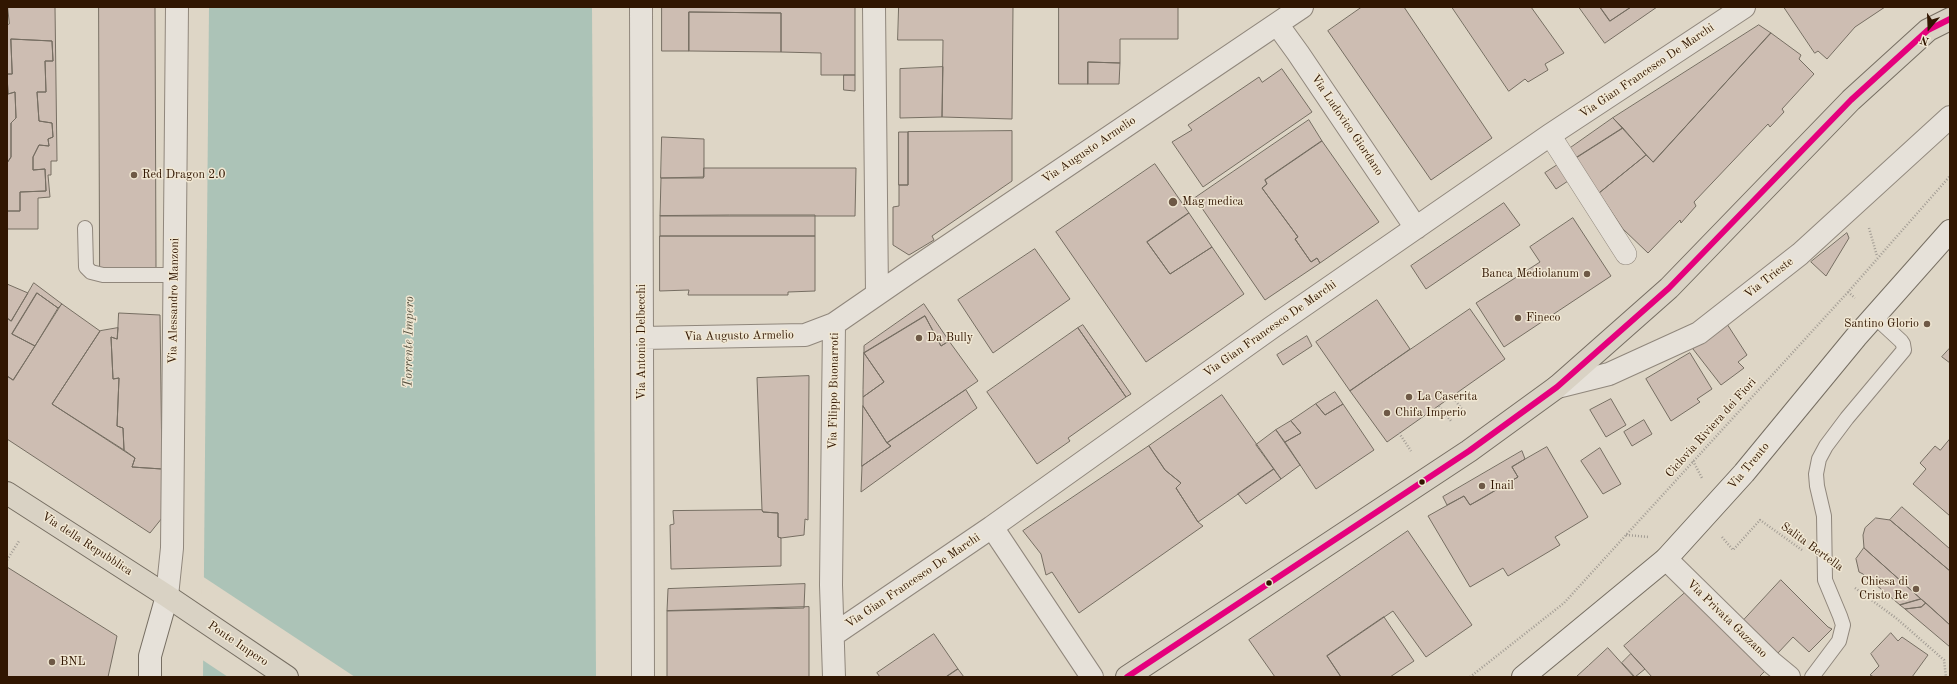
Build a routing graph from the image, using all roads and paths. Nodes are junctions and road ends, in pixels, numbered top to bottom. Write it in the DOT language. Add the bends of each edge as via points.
graph roads {
  1 [pos="177,7"];
  2 [pos="641,7"];
  3 [pos="874,7"];
  4 [pos="1744,7"];
  5 [pos="1292,13"];
  6 [pos="1950,19"];
  7 [pos="1950,117"];
  8 [pos="1550,135"];
  9 [pos="1950,176"];
  10 [pos="85,228"];
  11 [pos="1416,228"];
  12 [pos="1950,230"];
  13 [pos="1626,254"];
  14 [pos="174,275"];
  15 [pos="877,294"];
  16 [pos="1874,316"];
  17 [pos="834,324"];
  18 [pos="642,338"];
  19 [pos="1557,387"];
  20 [pos="1452,396"];
  21 [pos="1439,406"];
  22 [pos="1464,412"];
  23 [pos="1451,421"];
  24 [pos="1400,433"];
  25 [pos="1411,451"];
  26 [pos="1693,461"];
  27 [pos="1703,479"];
  28 [pos="7,493"];
  29 [pos="1705,516"];
  30 [pos="992,527"];
  31 [pos="1626,535"];
  32 [pos="1656,538"];
  33 [pos="19,542"];
  34 [pos="1666,559"];
  35 [pos="7,560"];
  36 [pos="1824,570"];
  37 [pos="167,596"];
  38 [pos="189,611"];
  39 [pos="833,635"];
  40 [pos="150,677"];
  41 [pos="287,677"];
  42 [pos="643,677"];
  43 [pos="834,677"];
  44 [pos="1092,677"];
  45 [pos="1127,677"];
  46 [pos="1470,677"];
  47 [pos="1523,677"];
  48 [pos="1789,677"];
  49 [pos="1812,677"];
  50 [pos="1946,677"];
  1 -- 14 [label="street, Via Alessandro Manzoni"];
  2 -- 18 [label="street, Via Antonio Delbecchi"];
  3 -- 15 [label="street"];
  4 -- 8 [label="street, Via Gian Francesco De Marchi"];
  5 -- 11 [label="street, Via Ludovico Giordano" via="1298,53"];
  5 -- 15 [label="street, Via Augusto Armelio"];
  6 -- 19 [label="main road" via="1928,30 1851,100 1669,288"];
  7 -- 19 [label="street, Via Trieste" via="1800,254 1699,333 1609,374"];
  8 -- 11 [label="street, Via Gian Francesco De Marchi"];
  8 -- 13 [label="street"];
  9 -- 26 [label="path, Ciclovia Riviera dei Fiori"];
  10 -- 14 [label="lane" via="86,267 91,272 103,275"];
  11 -- 30 [label="street, Via Gian Francesco De Marchi"];
  12 -- 16 [label="street, Via Trento"];
  14 -- 37 [label="street, Via Alessandro Manzoni" via="172,548"];
  15 -- 17 [label="street, Via Filippo Buonarroti"];
  16 -- 29 [label="street, Via Trento" via="1744,473"];
  16 -- 36 [label="lane" via="1901,341 1904,350 1847,418 1819,459 1816,474 1824,516"];
  17 -- 18 [label="street, Via Augusto Armelio" via="805,335"];
  17 -- 39 [label="street, Via Filippo Buonarroti" via="831,585"];
  18 -- 42 [label="street, Via Antonio Delbecchi"];
  19 -- 45 [label="main road" via="1469,451"];
  20 -- 22 [label="path"];
  21 -- 23 [label="path"];
  24 -- 25 [label="path"];
  26 -- 27 [label="path"];
  26 -- 31 [label="path, Ciclovia Riviera dei Fiori"];
  28 -- 37 [label="main road, Via della Repubblica"];
  29 -- 34 [label="street, Via Trento"];
  29 -- 36 [label="path, Salita Bertella" via="1733,550 1760,520"];
  30 -- 39 [label="street, Via Gian Francesco De Marchi"];
  30 -- 44 [label="street, Via Gian Francesco De Marchi"];
  31 -- 32 [label="path"];
  31 -- 46 [label="path, Ciclovia Riviera dei Fiori" via="1564,603"];
  33 -- 35 [label="path"];
  34 -- 47 [label="street, Via Trento"];
  34 -- 48 [label="street, Via Privata Gazzano"];
  36 -- 49 [label="lane" via="1826,584 1843,626 1842,633 1832,650"];
  36 -- 50 [label="path, Salita Bertella" via="1896,618 1944,660"];
  37 -- 38 [label="main road, Via della Repubblica"];
  37 -- 40 [label="street, Via Alessandro Manzoni" via="150,656"];
  38 -- 41 [label="main road, Ponte Impero"];
  39 -- 43 [label="street, Via Filippo Buonarroti"];
}
